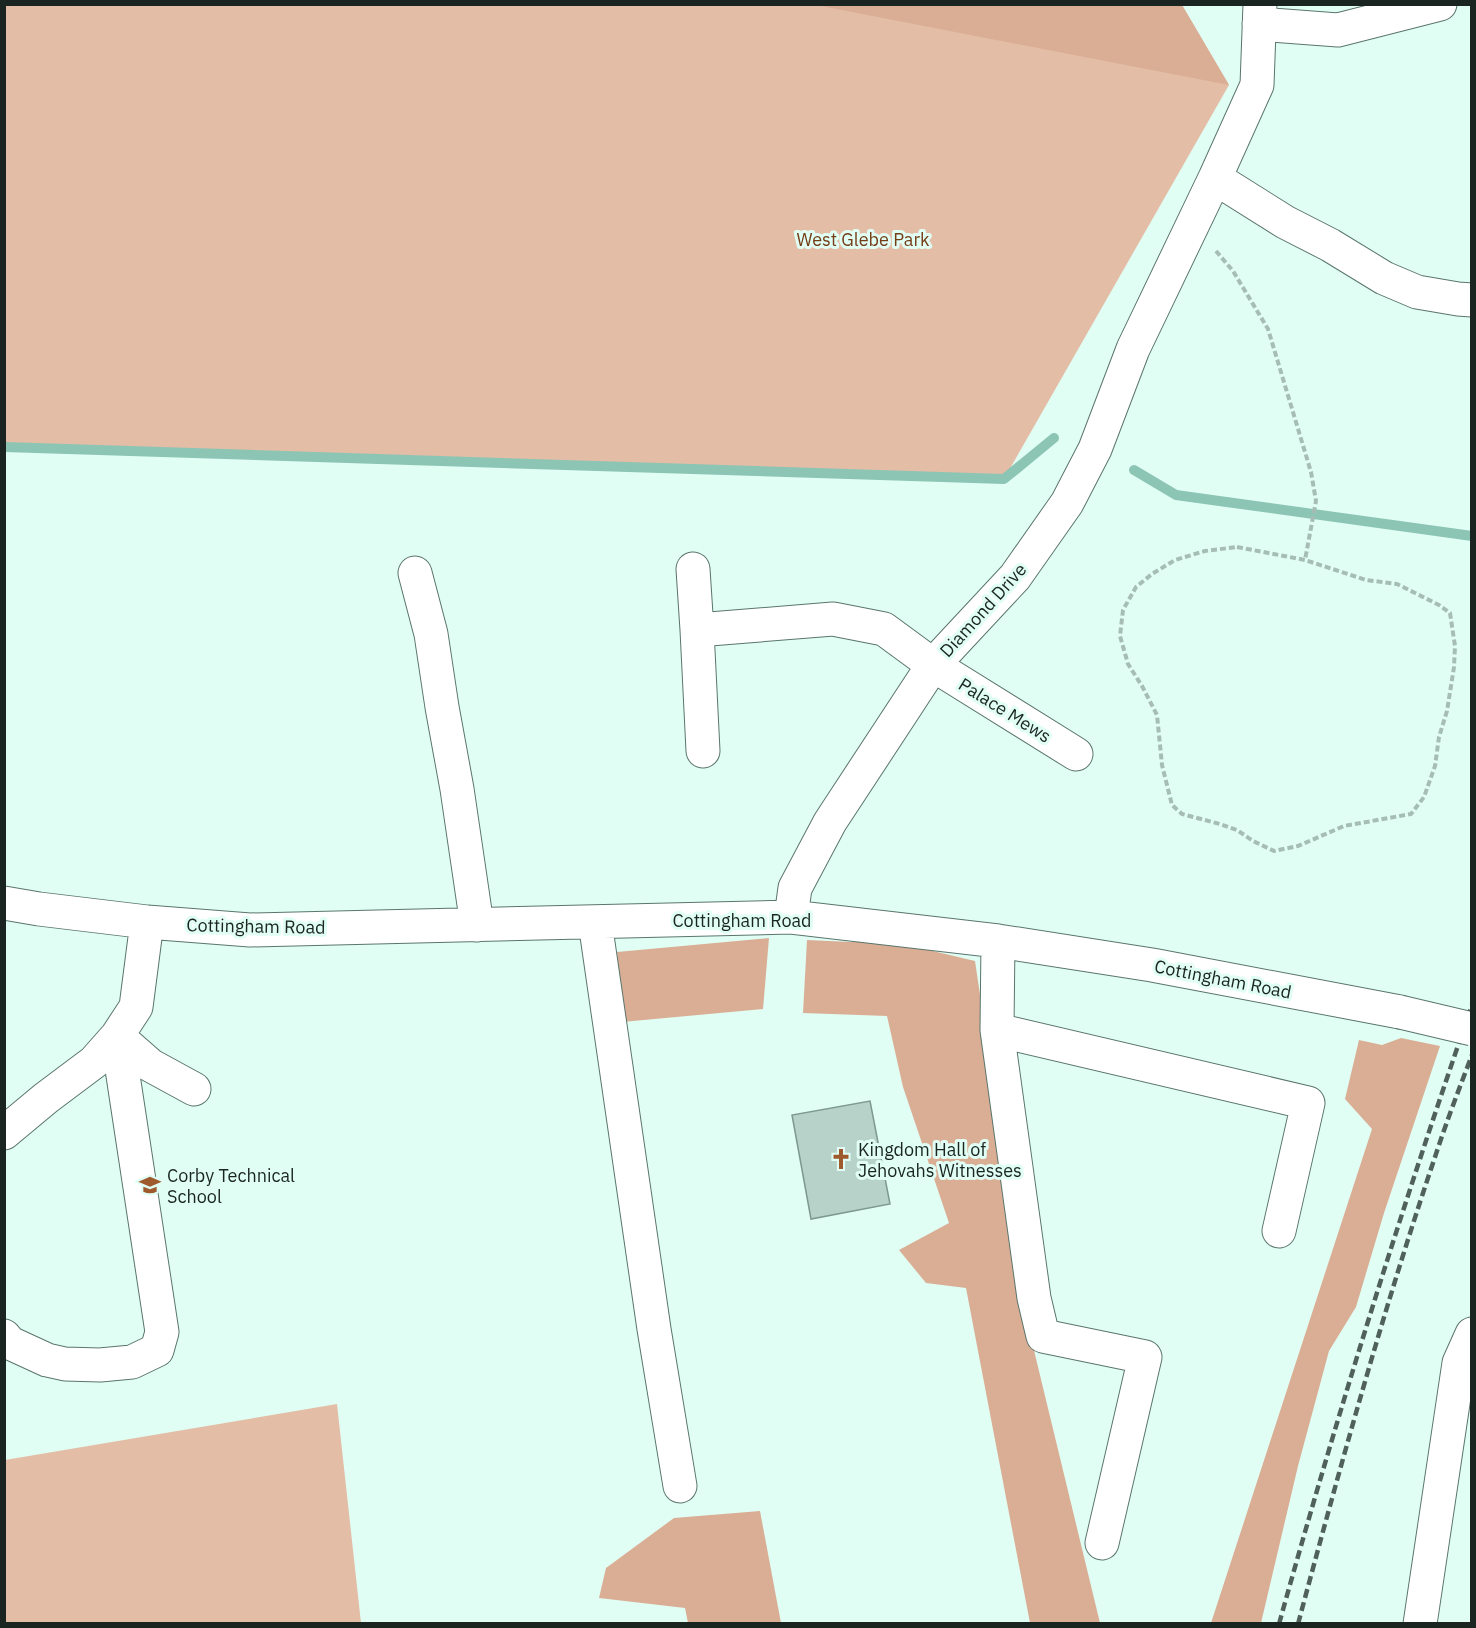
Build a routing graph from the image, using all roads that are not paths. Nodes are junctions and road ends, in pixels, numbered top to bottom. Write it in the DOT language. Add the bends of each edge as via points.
graph roads {
  1 [pos="1440,4"];
  2 [pos="1260,14"];
  3 [pos="1215,178"];
  4 [pos="1472,300"];
  5 [pos="693,569"];
  6 [pos="415,573"];
  7 [pos="697,630"];
  8 [pos="933,665"];
  9 [pos="703,751"];
  10 [pos="1076,754"];
  11 [pos="4,903"];
  12 [pos="791,917"];
  13 [pos="595,921"];
  14 [pos="147,922"];
  15 [pos="477,925"];
  16 [pos="998,941"];
  17 [pos="1472,1029"];
  18 [pos="996,1030"];
  19 [pos="117,1036"];
  20 [pos="194,1089"];
  21 [pos="4,1133"];
  22 [pos="1279,1231"];
  23 [pos="1472,1334"];
  24 [pos="4,1336"];
  25 [pos="680,1486"];
  26 [pos="1102,1543"];
  27 [pos="1420,1623"];
  1 -- 2 [label="street" via="1338,30"];
  2 -- 3 [label="street, Diamond Drive" via="1257,85"];
  3 -- 4 [label="street" via="1384,278 1417,292"];
  3 -- 8 [label="street, Diamond Drive" via="1133,349 1095,448 1067,503 1015,577"];
  5 -- 7 [label="street"];
  6 -- 15 [label="street" via="431,634"];
  7 -- 8 [label="street, Palace Mews" via="833,620 884,629"];
  7 -- 9 [label="street"];
  8 -- 10 [label="street, Palace Mews"];
  8 -- 12 [label="street, Diamond Drive" via="830,822 795,888"];
  11 -- 14 [label="street, Cottingham Road"];
  12 -- 13 [label="street, Cottingham Road"];
  12 -- 16 [label="street, Cottingham Road"];
  13 -- 15 [label="street, Cottingham Road"];
  13 -- 25 [label="street"];
  14 -- 15 [label="street, Cottingham Road" via="250,930"];
  14 -- 19 [label="street" via="136,1007"];
  16 -- 17 [label="street, Cottingham Road, bridge" via="1152,965"];
  16 -- 18 [label="street"];
  18 -- 22 [label="street" via="1308,1103"];
  18 -- 26 [label="street" via="1042,1336 1144,1357"];
  19 -- 20 [label="street" via="150,1065"];
  19 -- 21 [label="street" via="94,1062"];
  19 -- 24 [label="street" via="162,1332 157,1350 132,1362 65,1364 47,1360 10,1343"];
  23 -- 27 [label="street" via="1459,1363"];
}
